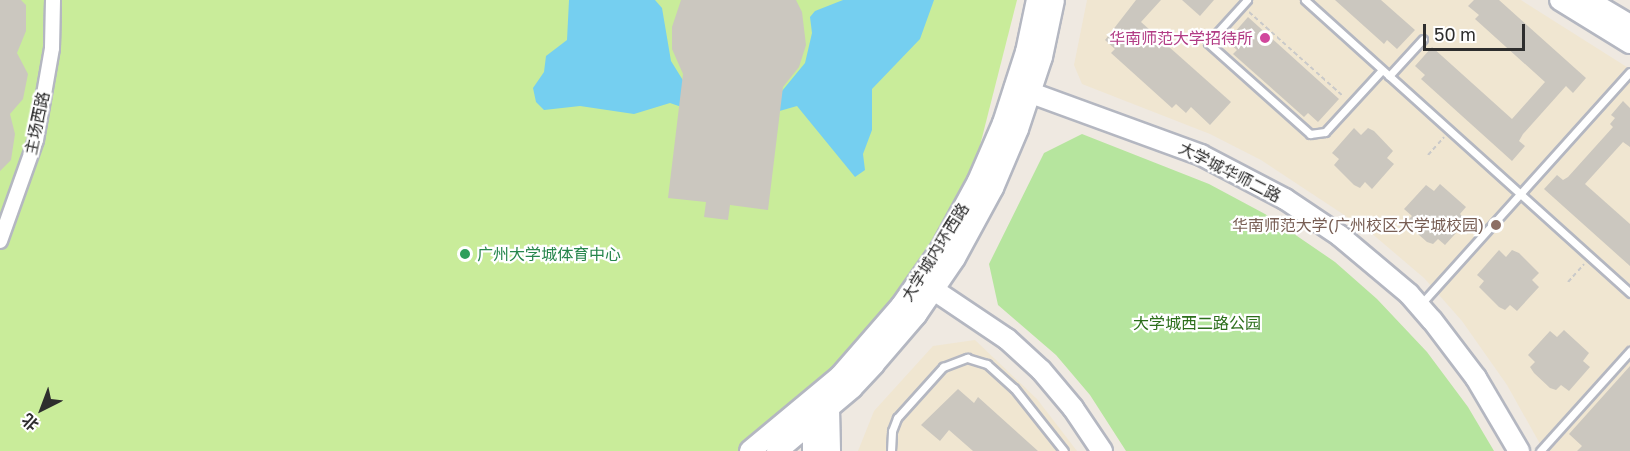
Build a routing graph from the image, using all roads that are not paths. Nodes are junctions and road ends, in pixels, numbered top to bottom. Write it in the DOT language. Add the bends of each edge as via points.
graph roads {
  1 [pos="53,0"];
  2 [pos="1037,0"];
  3 [pos="1054,0"];
  4 [pos="1305,0"];
  5 [pos="1560,0"];
  6 [pos="1588,0"];
  7 [pos="1245,1"];
  8 [pos="1630,25"];
  9 [pos="1423,39"];
  10 [pos="1630,43"];
  11 [pos="1382,70"];
  12 [pos="1630,72"];
  13 [pos="1389,76"];
  14 [pos="1023,90"];
  15 [pos="1520,194"];
  16 [pos="0,241"];
  17 [pos="934,290"];
  18 [pos="1630,293"];
  19 [pos="1420,305"];
  20 [pos="1630,351"];
  21 [pos="821,405"];
  22 [pos="813,423"];
  23 [pos="750,451"];
  24 [pos="777,451"];
  25 [pos="813,451"];
  26 [pos="830,451"];
  27 [pos="891,451"];
  28 [pos="1064,451"];
  29 [pos="1102,451"];
  30 [pos="1520,451"];
  31 [pos="1540,451"];
  1 -- 16 [label="street, 主场西路" via="52,48 36,140"];
  2 -- 14 [label="main road, 大学城内环西路"];
  3 -- 14 [label="main road, 大学城内环西路"];
  4 -- 11 [label="lane"];
  5 -- 10 [label="main road"];
  6 -- 8 [label="main road"];
  7 -- 11 [label="lane" via="1208,43 1305,131 1316,135 1325,132"];
  9 -- 13 [label="lane"];
  11 -- 13 [label="lane"];
  12 -- 15 [label="lane"];
  13 -- 15 [label="lane"];
  14 -- 17 [label="main road, 大学城内环西路" via="993,188"];
  14 -- 19 [label="main road, 大学城华师二路" via="1157,136 1250,179 1340,236"];
  14 -- 21 [label="main road, 大学城内环西路" via="941,249 882,331"];
  15 -- 18 [label="lane"];
  15 -- 19 [label="lane"];
  17 -- 21 [label="main road, 大学城内环西路" via="888,349"];
  17 -- 29 [label="main road" via="989,326 1041,370"];
  19 -- 30 [label="main road, 大学城华师二路" via="1476,378"];
  20 -- 31 [label="lane"];
  21 -- 22 [label="main road, 大学城内环西路"];
  21 -- 23 [label="main road, 大学城内环西路"];
  21 -- 26 [label="main road"];
  22 -- 24 [label="main road, 大学城内环西路"];
  22 -- 25 [label="main road"];
  27 -- 28 [label="lane" via="891,431 897,418 942,367 967,358 987,364 1014,388"];
}
